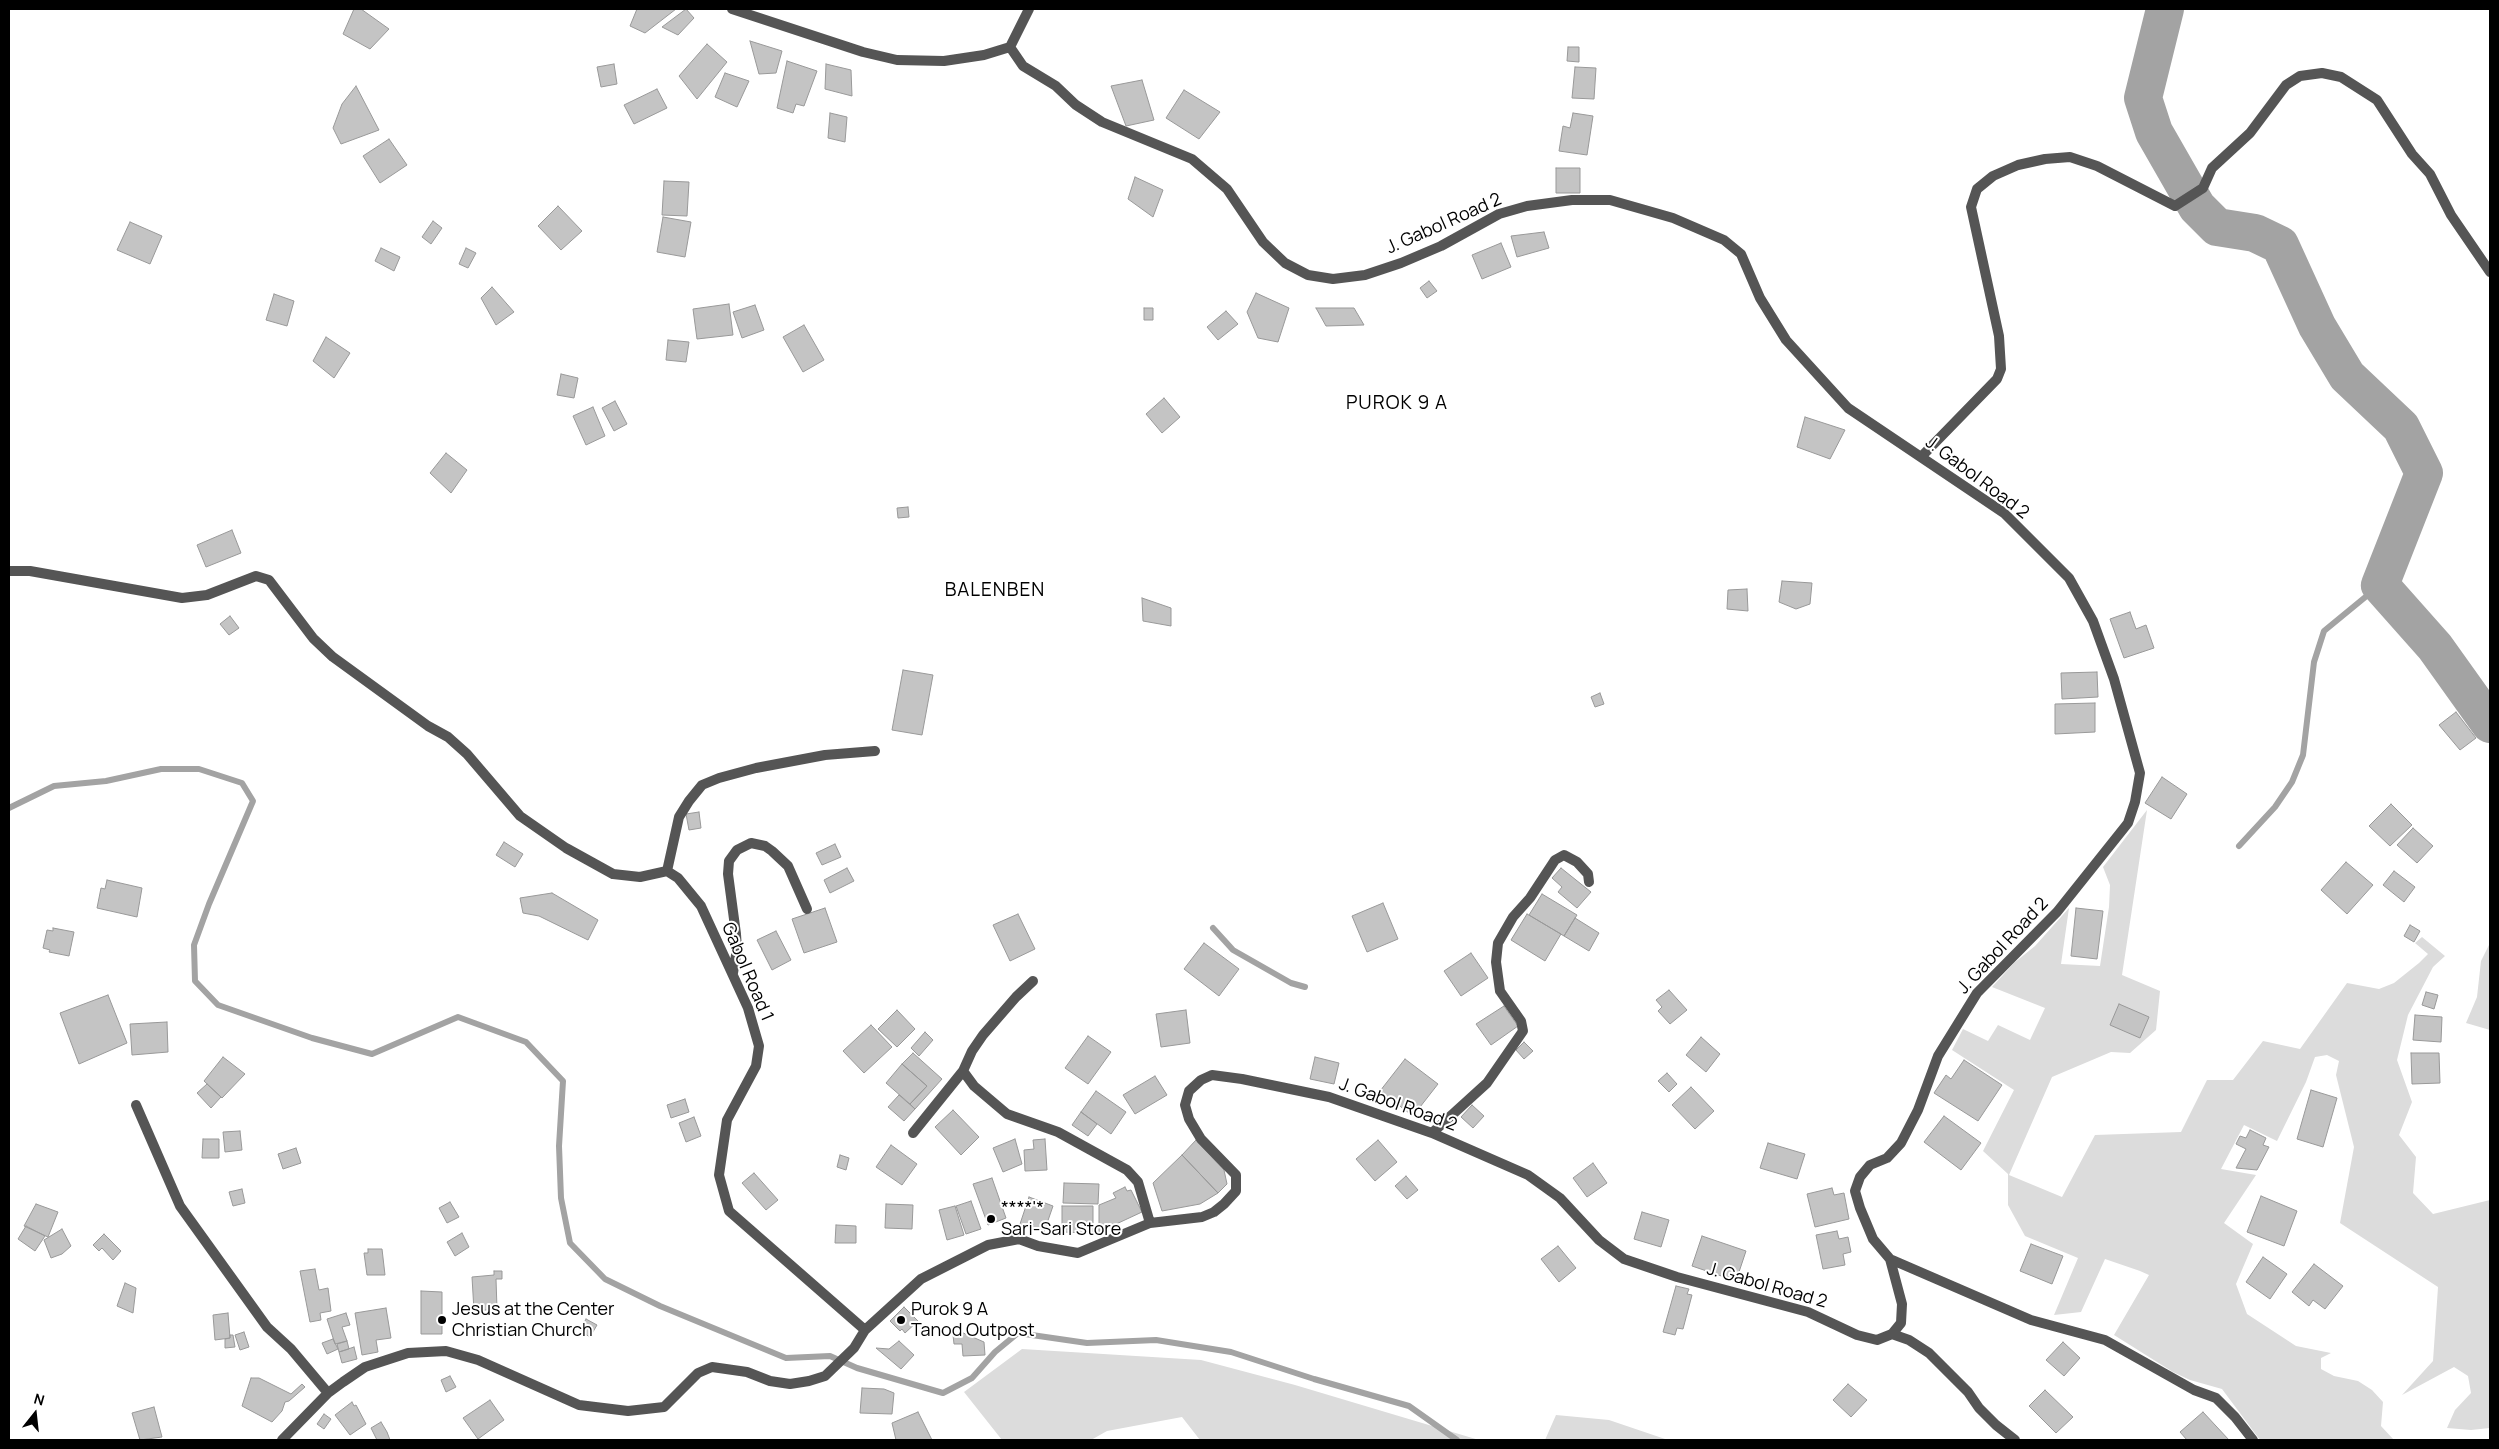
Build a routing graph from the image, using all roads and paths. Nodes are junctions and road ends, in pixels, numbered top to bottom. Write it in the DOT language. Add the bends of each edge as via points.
graph roads {
  1 [pos="732,9"];
  2 [pos="1029,9"];
  3 [pos="1010,48"];
  4 [pos="2490,272"];
  5 [pos="1922,456"];
  6 [pos="9,571"];
  7 [pos="876,751"];
  8 [pos="668,871"];
  9 [pos="1590,882"];
  10 [pos="807,909"];
  11 [pos="733,973"];
  12 [pos="1033,981"];
  13 [pos="963,1071"];
  14 [pos="136,1105"];
  15 [pos="913,1133"];
  16 [pos="1432,1133"];
  17 [pos="1150,1223"];
  18 [pos="1890,1259"];
  19 [pos="865,1330"];
  20 [pos="1892,1334"];
  21 [pos="328,1393"];
  22 [pos="282,1440"];
  23 [pos="2015,1440"];
  24 [pos="2253,1440"];
  1 -- 3 [label="street" via="897,60 944,61"];
  2 -- 3 [label="street"];
  3 -- 5 [label="street, J. Gabol Road 2" via="1022,66 1056,86 1076,105 1102,122 1192,159 1227,189 1263,242 1285,263 1308,275 1333,279 1365,275 1441,246 1499,214 1527,206 1572,200 1610,200 1689,224 1724,240 1741,254 1760,298 1786,340 1848,408"];
  4 -- 5 [label="street" via="2451,215 2430,174 2412,154 2377,100 2341,77 2322,73 2300,76 2286,85 2250,133 2212,168 2203,188 2175,206 2097,166 2070,157 2018,165 1992,176 1977,189 1970,207 1999,336 2001,369 1997,379"];
  5 -- 18 [label="street, J. Gabol Road 2" via="2004,514 2070,578 2094,621 2140,773 2128,823 2057,912 1977,993 1938,1056 1918,1110 1901,1143 1887,1158 1870,1165 1860,1177 1856,1190 1866,1225"];
  6 -- 8 [label="street" via="30,571 182,598 207,595 256,576 268,580 313,638 333,657 448,737 528,821 566,848 613,874 640,877"];
  7 -- 8 [label="street" via="825,755 756,768 702,786 680,818"];
  8 -- 11 [label="street, Gabol Road 1" via="701,906"];
  9 -- 16 [label="street" via="1588,874 1577,862 1564,855 1555,860 1513,918 1498,943 1496,962 1500,991 1521,1022 1522,1031 1487,1083"];
  10 -- 11 [label="street" via="788,866 772,850 752,843 737,850 729,861 728,874 737,949"];
  11 -- 19 [label="street, Gabol Road 1" via="759,1046 756,1066 728,1120 718,1175 722,1194 729,1211"];
  12 -- 13 [label="street" via="983,1035"];
  13 -- 15 [label="street"];
  13 -- 17 [label="street" via="974,1086 1007,1114 1058,1132 1127,1170 1138,1182"];
  14 -- 21 [label="street" via="180,1206 268,1327 291,1348"];
  16 -- 17 [label="street, J. Gabol Road 2" via="1329,1097 1212,1075 1189,1091 1185,1105 1201,1139 1236,1176 1236,1191 1224,1204 1202,1217"];
  16 -- 20 [label="street, J. Gabol Road 2" via="1528,1175 1560,1198 1599,1240 1624,1259 1677,1278 1808,1312 1857,1335 1877,1340"];
  17 -- 19 [label="street, J. Gabol Road 2" via="1078,1253 1038,1246 1019,1238 988,1245 921,1279"];
  18 -- 20 [label="street, J. Gabol Road 2" via="1902,1304 1901,1323"];
  18 -- 24 [label="street" via="2031,1320 2106,1340 2194,1390 2216,1398"];
  19 -- 21 [label="street, J. Gabol Road 2" via="854,1348 825,1376 790,1384 770,1382 748,1372 712,1367 698,1373 664,1407 628,1411 579,1405 478,1360 446,1351 408,1353 365,1368"];
  20 -- 23 [label="street" via="1929,1353 1968,1392 1979,1408"];
  21 -- 22 [label="street"];
}
